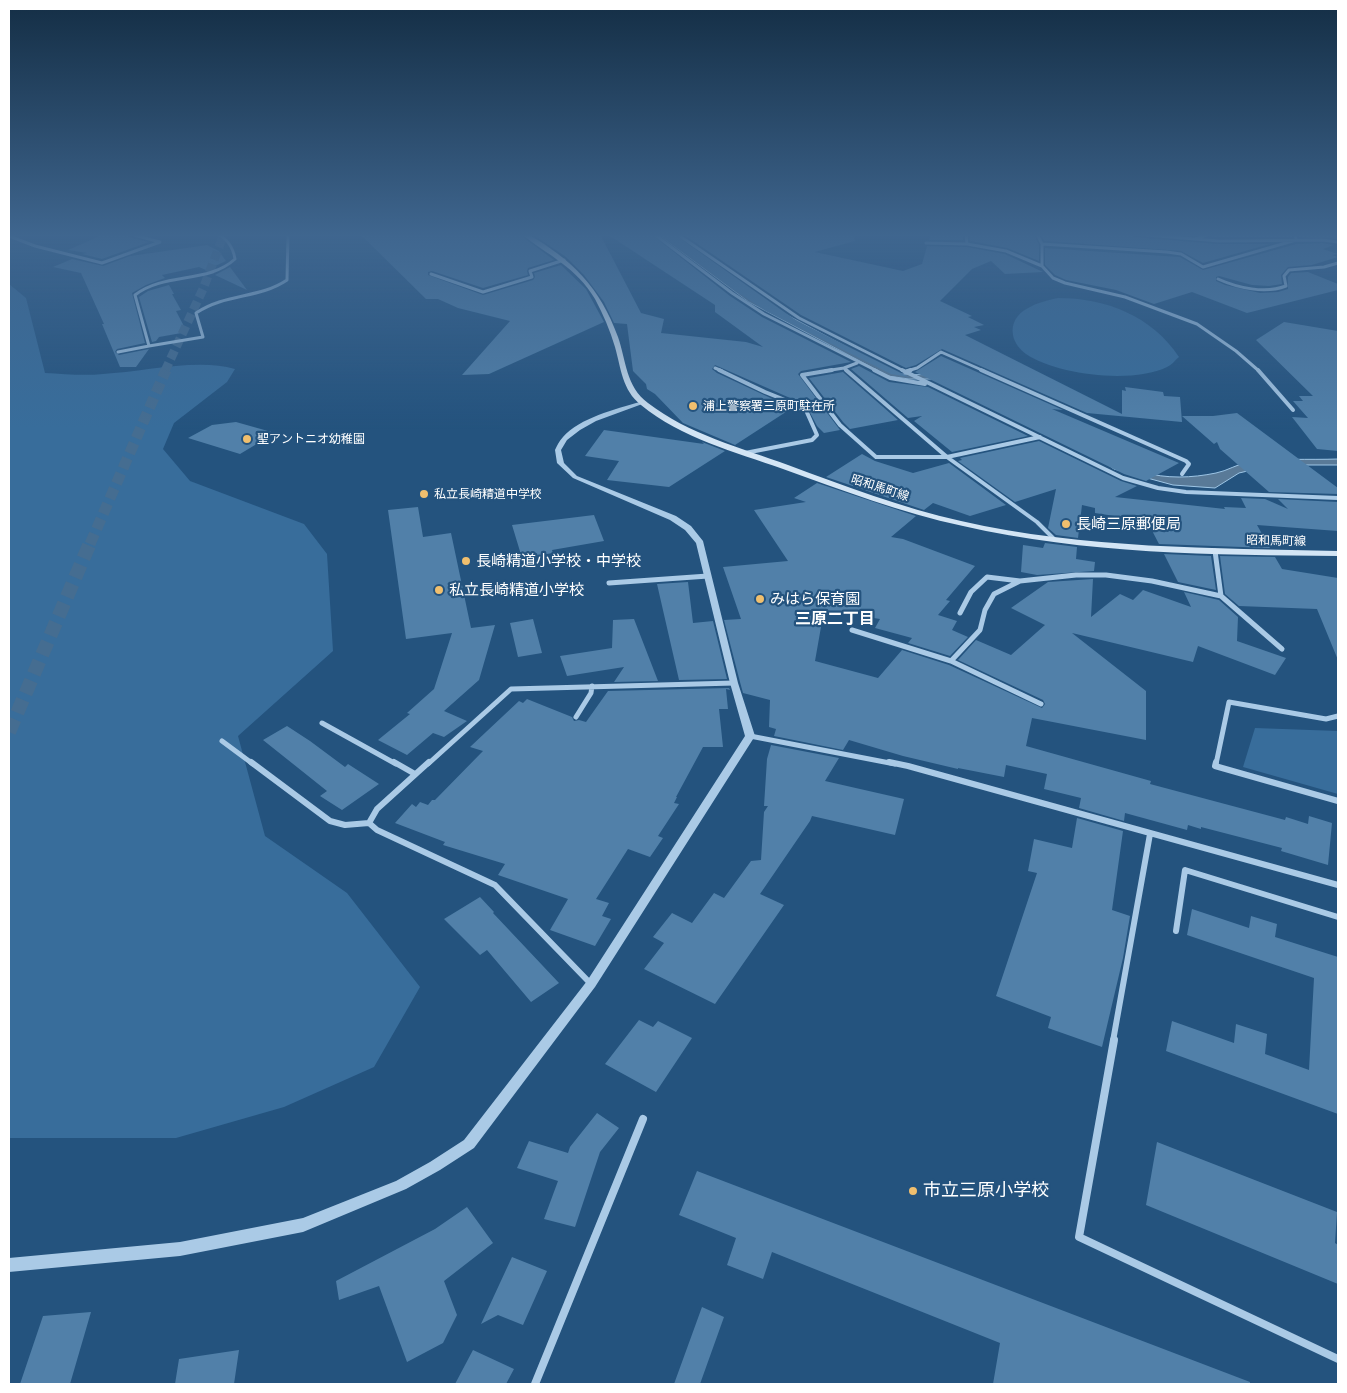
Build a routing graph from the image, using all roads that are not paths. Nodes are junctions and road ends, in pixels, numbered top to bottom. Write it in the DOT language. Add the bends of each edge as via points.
graph roads {
  1 [pos="136,299"];
  2 [pos="221,299"];
  3 [pos="598,299"];
  4 [pos="741,299"];
  5 [pos="771,299"];
  6 [pos="1130,299"];
  7 [pos="149,346"];
  8 [pos="118,352"];
  9 [pos="857,362"];
  10 [pos="715,368"];
  11 [pos="844,368"];
  12 [pos="906,372"];
  13 [pos="931,384"];
  14 [pos="642,403"];
  15 [pos="1293,410"];
  16 [pos="1040,437"];
  17 [pos="745,453"];
  18 [pos="947,457"];
  19 [pos="1182,474"];
  20 [pos="1338,498"];
  21 [pos="1054,540"];
  22 [pos="1215,551"];
  23 [pos="1338,554"];
  24 [pos="708,576"];
  25 [pos="1020,581"];
  26 [pos="609,583"];
  27 [pos="1222,596"];
  28 [pos="960,613"];
  29 [pos="852,630"];
  30 [pos="1282,649"];
  31 [pos="950,661"];
  32 [pos="734,683"];
  33 [pos="592,686"];
  34 [pos="1041,704"];
  35 [pos="1338,716"];
  36 [pos="576,717"];
  37 [pos="322,723"];
  38 [pos="750,736"];
  39 [pos="222,741"];
  40 [pos="415,774"];
  41 [pos="1338,801"];
  42 [pos="369,823"];
  43 [pos="1150,834"];
  44 [pos="1338,885"];
  45 [pos="1338,917"];
  46 [pos="1176,931"];
  47 [pos="591,984"];
  48 [pos="643,1119"];
  49 [pos="9,1266"];
  50 [pos="1338,1358"];
  51 [pos="535,1384"];
  1 -- 7 [label="street"];
  2 -- 7 [label="street" via="196,313 203,337"];
  3 -- 14 [label="main road, 昭和馬町線" via="619,351 625,380"];
  4 -- 9 [label="street"];
  5 -- 12 [label="street" via="799,318"];
  6 -- 15 [label="street" via="1197,324 1258,370"];
  7 -- 8 [label="street"];
  9 -- 11 [label="street"];
  9 -- 13 [label="street" via="890,378"];
  10 -- 17 [label="street" via="805,408 817,435 812,440"];
  11 -- 18 [label="street"];
  11 -- 18 [label="street" via="802,374 840,425 876,457"];
  12 -- 13 [label="street"];
  12 -- 19 [label="street" via="941,352 1186,461 1189,464"];
  13 -- 16 [label="street"];
  14 -- 17 [label="main road, 昭和馬町線" via="678,424"];
  14 -- 24 [label="street" via="584,423 564,439 558,450 558,459 575,477 653,509 688,528 700,543"];
  16 -- 18 [label="street"];
  16 -- 20 [label="street" via="1123,478 1158,488"];
  17 -- 21 [label="main road, 昭和馬町線" via="932,516"];
  18 -- 21 [label="street" via="1037,522"];
  21 -- 22 [label="main road, 昭和馬町線"];
  22 -- 23 [label="main road, 昭和馬町線"];
  22 -- 27 [label="street"];
  24 -- 26 [label="street"];
  24 -- 32 [label="street"];
  25 -- 27 [label="street" via="1054,576 1106,575"];
  25 -- 28 [label="street" via="987,577 971,592"];
  25 -- 31 [label="street" via="991,597 980,630"];
  27 -- 30 [label="street"];
  29 -- 31 [label="street"];
  31 -- 34 [label="street"];
  32 -- 33 [label="street"];
  32 -- 38 [label="street"];
  33 -- 36 [label="street" via="592,694"];
  33 -- 40 [label="street" via="511,689"];
  35 -- 41 [label="street" via="1326,719 1229,702 1215,766"];
  37 -- 40 [label="street"];
  38 -- 43 [label="street" via="908,766"];
  38 -- 47 [label="street"];
  39 -- 42 [label="street" via="330,821 345,825"];
  40 -- 42 [label="street" via="376,808"];
  42 -- 47 [label="street" via="377,830 495,885"];
  43 -- 44 [label="street"];
  43 -- 50 [label="street" via="1079,1237"];
  45 -- 46 [label="street" via="1185,870"];
  47 -- 49 [label="street" via="469,1144 401,1184 303,1225 180,1248"];
  48 -- 51 [label="street"];
}
